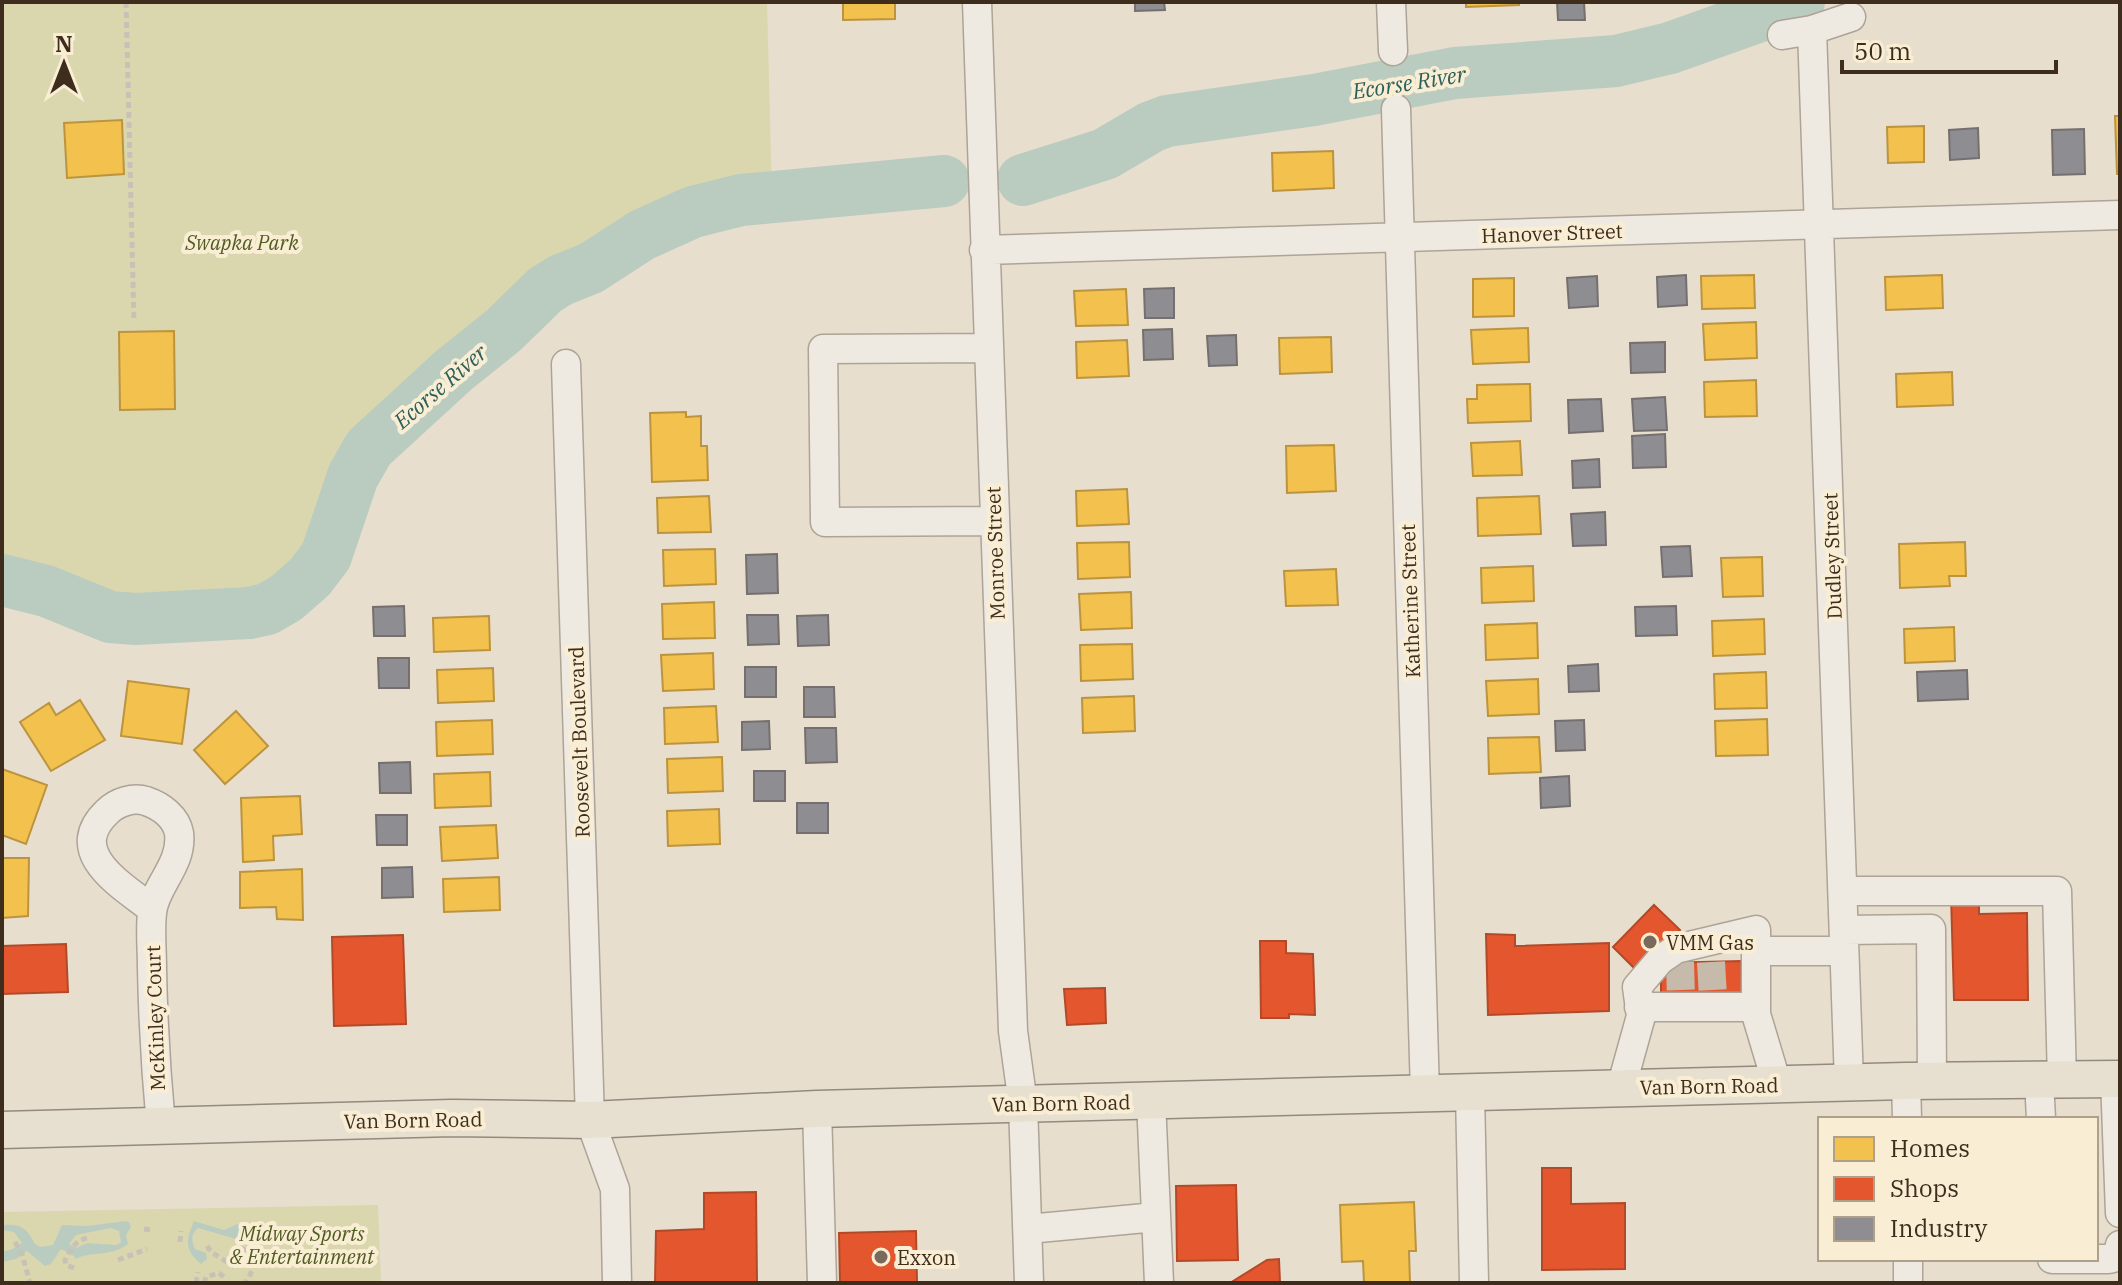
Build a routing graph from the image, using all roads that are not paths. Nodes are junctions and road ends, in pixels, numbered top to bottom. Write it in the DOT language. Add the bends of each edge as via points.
graph roads {
  1 [pos="977,2"];
  2 [pos="1391,2"];
  3 [pos="1851,17"];
  4 [pos="1812,30"];
  5 [pos="1782,35"];
  6 [pos="1393,51"];
  7 [pos="1396,109"];
  8 [pos="2120,215"];
  9 [pos="1820,223"];
  10 [pos="1400,238"];
  11 [pos="984,250"];
  12 [pos="988,348"];
  13 [pos="566,364"];
  14 [pos="994,521"];
  15 [pos="1843,891"];
  16 [pos="152,909"];
  17 [pos="1844,941"];
  18 [pos="1756,951"];
  19 [pos="1639,1007"];
  20 [pos="1756,1007"];
  21 [pos="2118,1079"];
  22 [pos="2051,1080"];
  23 [pos="1919,1081"];
  24 [pos="1849,1082"];
  25 [pos="1777,1084"];
  26 [pos="1621,1088"];
  27 [pos="1470,1092"];
  28 [pos="1425,1093"];
  29 [pos="1151,1100"];
  30 [pos="1023,1104"];
  31 [pos="817,1109"];
  32 [pos="1908,1117"];
  33 [pos="2042,1117"];
  34 [pos="590,1120"];
  35 [pos="161,1126"];
  36 [pos="2,1130"];
  37 [pos="2120,1213"];
  38 [pos="1156,1217"];
  39 [pos="1028,1229"];
  40 [pos="2120,1245"];
  41 [pos="2098,1259"];
  42 [pos="1908,1261"];
  43 [pos="617,1283"];
  44 [pos="822,1283"];
  45 [pos="1029,1283"];
  46 [pos="1159,1283"];
  47 [pos="1474,1283"];
  48 [pos="1908,1283"];
  1 -- 11 [label="street, Monroe Street"];
  2 -- 6 [label="street"];
  3 -- 4 [label="street"];
  4 -- 5 [label="street"];
  4 -- 9 [label="street, Dudley Street"];
  7 -- 10 [label="street, Katherine Street"];
  8 -- 9 [label="street, Hanover Street"];
  9 -- 10 [label="street, Hanover Street"];
  9 -- 15 [label="street, Dudley Street"];
  10 -- 11 [label="street, Hanover Street"];
  10 -- 28 [label="street, Katherine Street"];
  11 -- 12 [label="street, Monroe Street"];
  12 -- 14 [label="street, Monroe Street"];
  12 -- 14 [label="street" via="823,349 825,522"];
  13 -- 34 [label="street, Roosevelt Boulevard"];
  14 -- 30 [label="street, Monroe Street" via="1013,1031"];
  15 -- 17 [label="street, Dudley Street"];
  15 -- 22 [label="street" via="2057,891"];
  16 -- 35 [label="street, McKinley Court" via="154,1054"];
  17 -- 18 [label="street"];
  17 -- 23 [label="street" via="1931,929"];
  17 -- 24 [label="street, Dudley Street"];
  18 -- 19 [label="street" via="1756,930 1711,952 1660,960 1637,987"];
  18 -- 20 [label="street"];
  19 -- 20 [label="street" via="1713,1002"];
  19 -- 26 [label="street"];
  20 -- 25 [label="street"];
  21 -- 22 [label="main road, Van Born Road"];
  21 -- 37 [label="street"];
  22 -- 23 [label="main road, Van Born Road"];
  22 -- 33 [label="street"];
  23 -- 24 [label="main road, Van Born Road"];
  23 -- 32 [label="street"];
  24 -- 25 [label="main road, Van Born Road"];
  25 -- 26 [label="main road, Van Born Road"];
  26 -- 27 [label="main road, Van Born Road"];
  27 -- 28 [label="main road, Van Born Road"];
  27 -- 47 [label="street"];
  28 -- 29 [label="main road, Van Born Road"];
  29 -- 30 [label="main road, Van Born Road"];
  29 -- 38 [label="street"];
  30 -- 31 [label="main road, Van Born Road"];
  30 -- 39 [label="street, Monroe Street"];
  31 -- 34 [label="main road, Van Born Road"];
  31 -- 44 [label="street"];
  34 -- 35 [label="main road, Van Born Road"];
  34 -- 43 [label="street, Roosevelt Boulevard" via="615,1189"];
  35 -- 36 [label="main road, Van Born Road"];
  38 -- 39 [label="street"];
  38 -- 46 [label="street"];
  39 -- 45 [label="street, Monroe Street"];
  40 -- 41 [label="street" via="2117,1257"];
  42 -- 48 [label="street"];
}
